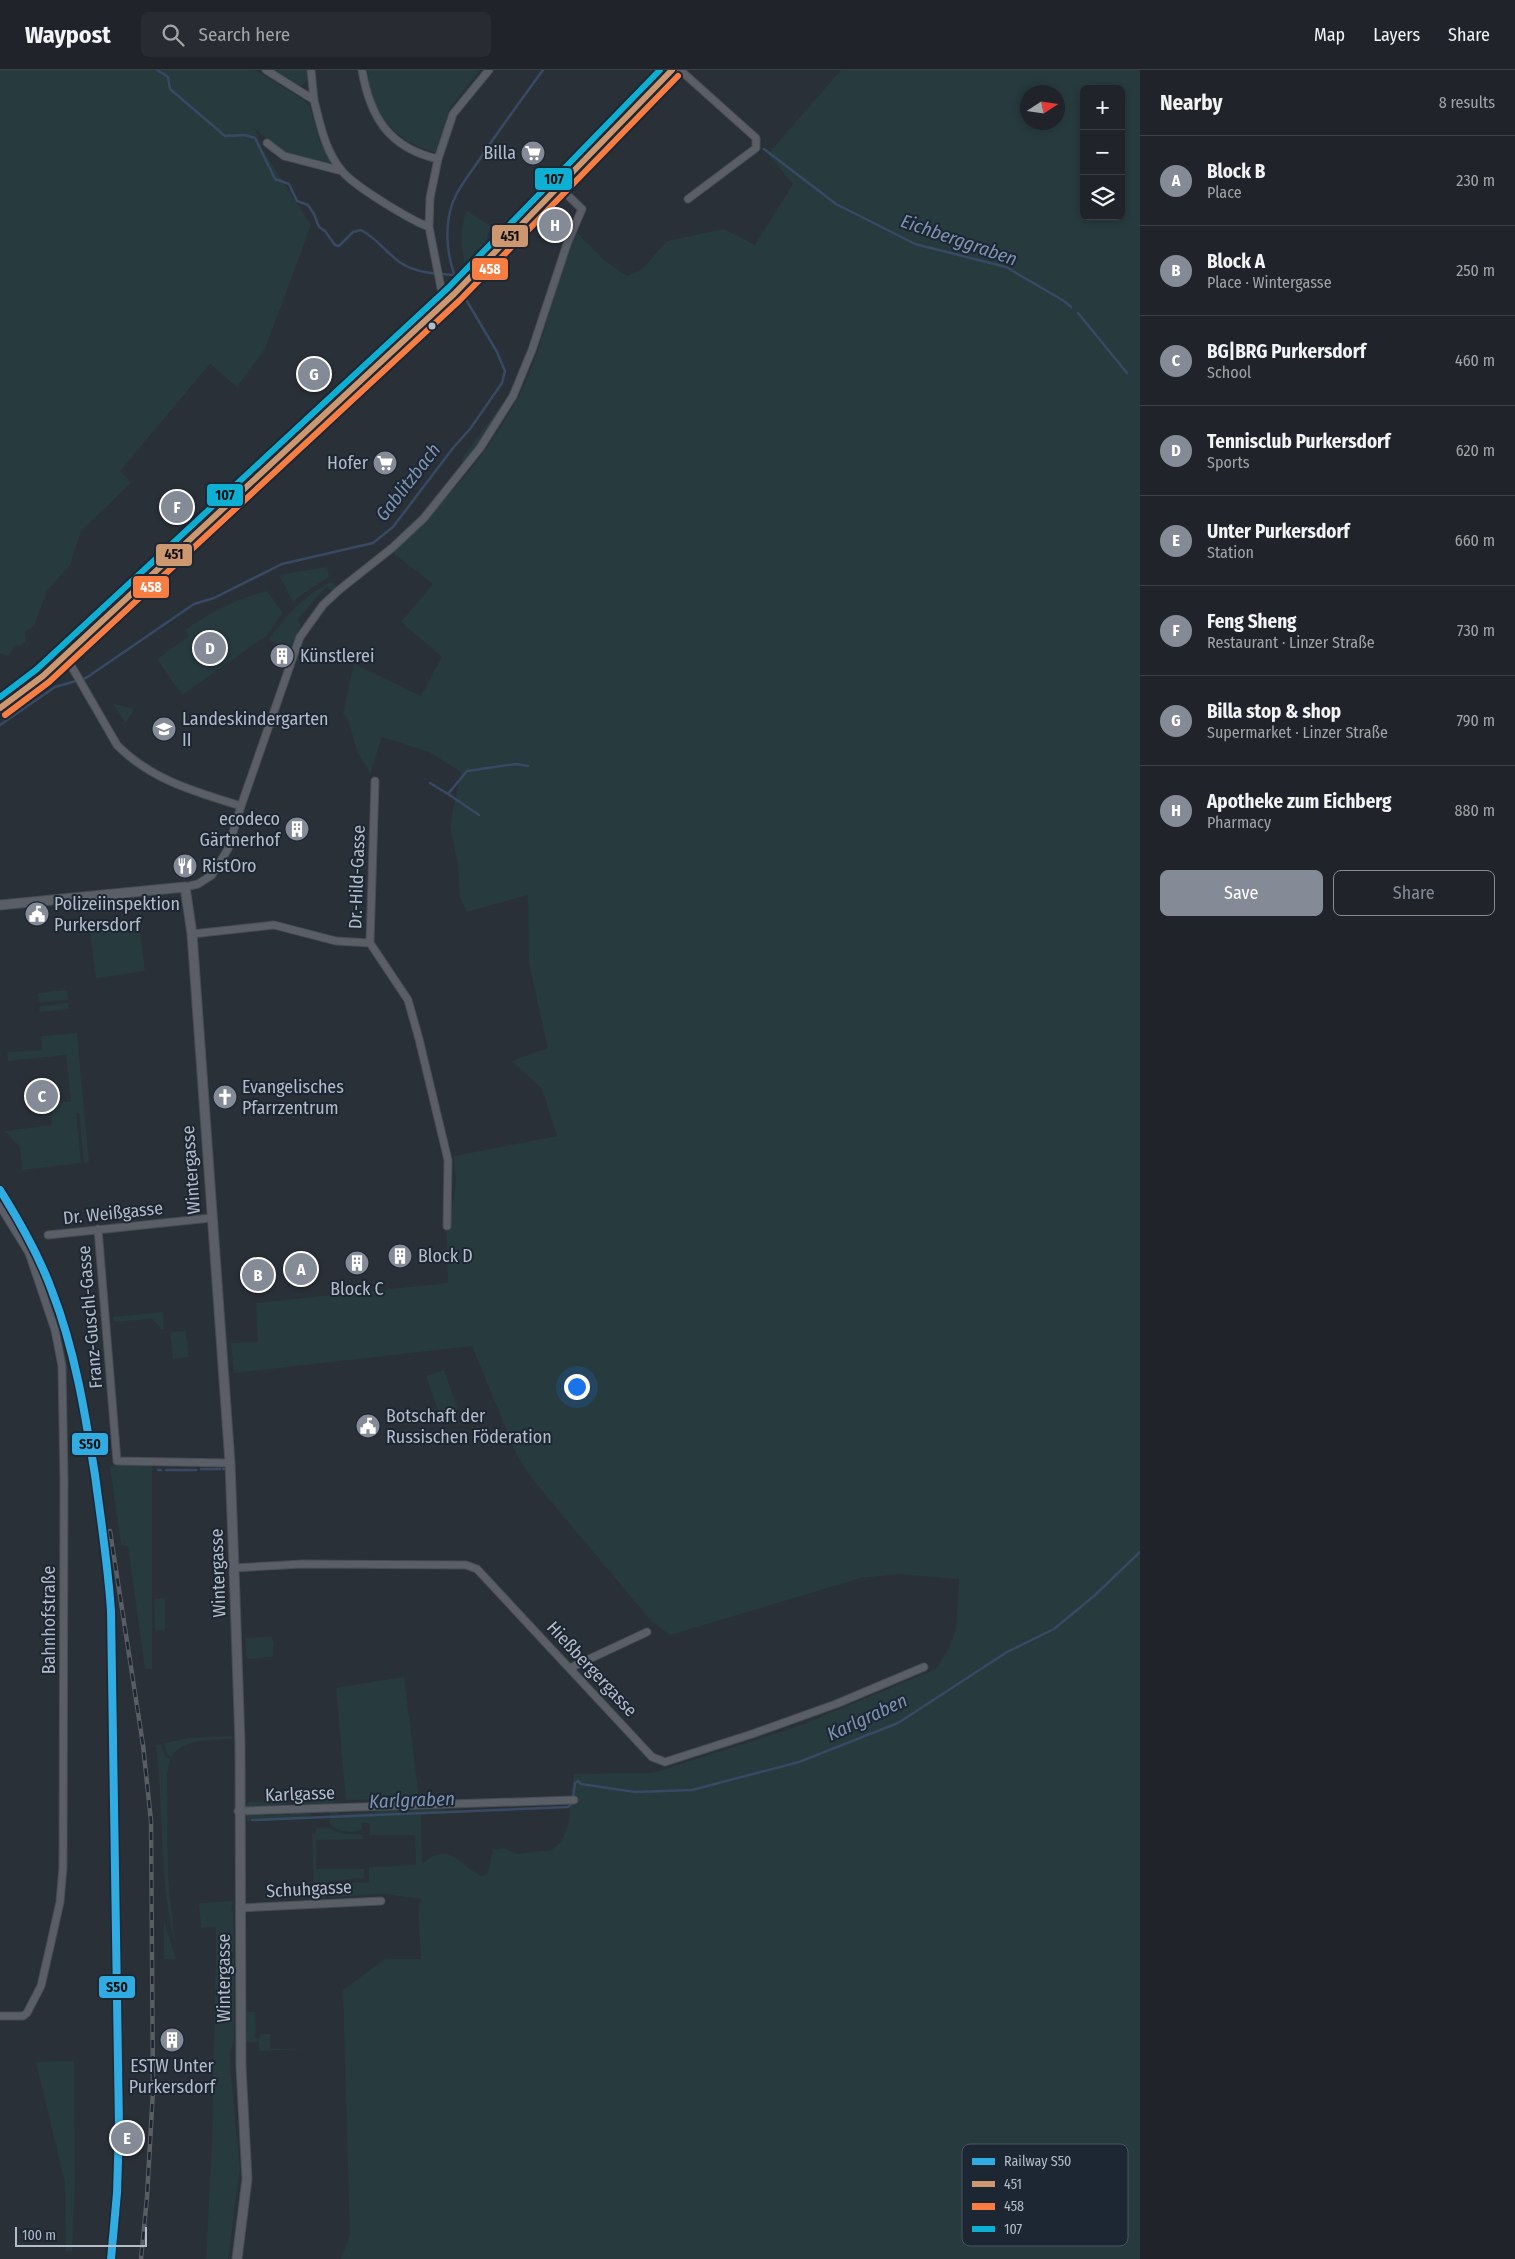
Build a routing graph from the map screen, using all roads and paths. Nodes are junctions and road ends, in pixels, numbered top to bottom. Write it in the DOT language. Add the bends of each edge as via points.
graph roads {
  1 [pos="266,70"];
  2 [pos="311,70"];
  3 [pos="362,70"];
  4 [pos="489,70"];
  5 [pos="672,70"];
  6 [pos="680,70"];
  7 [pos="314,100"];
  8 [pos="267,143"];
  9 [pos="438,159"];
  10 [pos="342,171"];
  11 [pos="558,187"];
  12 [pos="688,199"];
  13 [pos="429,227"];
  14 [pos="444,302"];
  15 [pos="65,655"];
  16 [pos="0,708"];
  17 [pos="375,780"];
  18 [pos="241,806"];
  19 [pos="185,887"];
  20 [pos="0,906"];
  21 [pos="192,934"];
  22 [pos="370,943"];
  23 [pos="0,1206"];
  24 [pos="211,1218"];
  25 [pos="447,1226"];
  26 [pos="98,1229"];
  27 [pos="48,1235"];
  28 [pos="230,1463"];
  29 [pos="234,1568"];
  30 [pos="647,1632"];
  31 [pos="570,1668"];
  32 [pos="924,1668"];
  33 [pos="574,1800"];
  34 [pos="238,1811"];
  35 [pos="381,1901"];
  36 [pos="240,1908"];
  37 [pos="0,2016"];
  38 [pos="237,2259"];
  1 -- 7 [label="street"];
  2 -- 7 [label="street"];
  3 -- 9 [label="street" via="366,94 381,124 402,144"];
  4 -- 9 [label="street" via="453,114"];
  5 -- 11 [label="main road"];
  6 -- 12 [label="street" via="756,138 756,148"];
  7 -- 10 [label="street" via="324,140"];
  8 -- 10 [label="street" via="284,156"];
  9 -- 13 [label="street" via="430,198"];
  10 -- 13 [label="street" via="376,196"];
  11 -- 14 [label="main road"];
  11 -- 18 [label="street" via="582,209 514,396 480,448 424,518 323,605 300,637"];
  13 -- 14 [label="street"];
  14 -- 15 [label="main road"];
  15 -- 16 [label="main road"];
  15 -- 18 [label="street" via="118,745 142,767 181,787"];
  17 -- 22 [label="street, Dr.-Hild-Gasse"];
  18 -- 19 [label="street" via="228,848 216,870 203,882"];
  19 -- 20 [label="street"];
  19 -- 21 [label="street, Wintergasse"];
  21 -- 22 [label="street, Dr.-Hild-Gasse" via="274,925 336,941"];
  21 -- 24 [label="street, Wintergasse"];
  22 -- 25 [label="street" via="408,1000 419,1039 448,1160"];
  23 -- 37 [label="street, Bahnhofstraße" via="29,1253 55,1330 62,1366 64,1481 63,1867 60,1902 41,1986 27,2013 23,2016"];
  24 -- 26 [label="street, Dr. Weißgasse"];
  24 -- 28 [label="street, Wintergasse"];
  26 -- 27 [label="street, Dr. Weißgasse"];
  26 -- 28 [label="street, Franz-Guschl-Gasse" via="117,1461"];
  28 -- 29 [label="street, Wintergasse"];
  29 -- 31 [label="street, Hießbergergasse" via="302,1564 466,1565 477,1569"];
  29 -- 34 [label="street, Wintergasse" via="240,1743"];
  30 -- 31 [label="street"];
  31 -- 32 [label="street, Hießbergergasse" via="652,1757 665,1762 752,1734"];
  33 -- 34 [label="street, Karlgasse"];
  34 -- 36 [label="street, Wintergasse"];
  35 -- 36 [label="street, Schuhgasse"];
  36 -- 38 [label="street, Wintergasse" via="241,2067 247,2178"];
}
